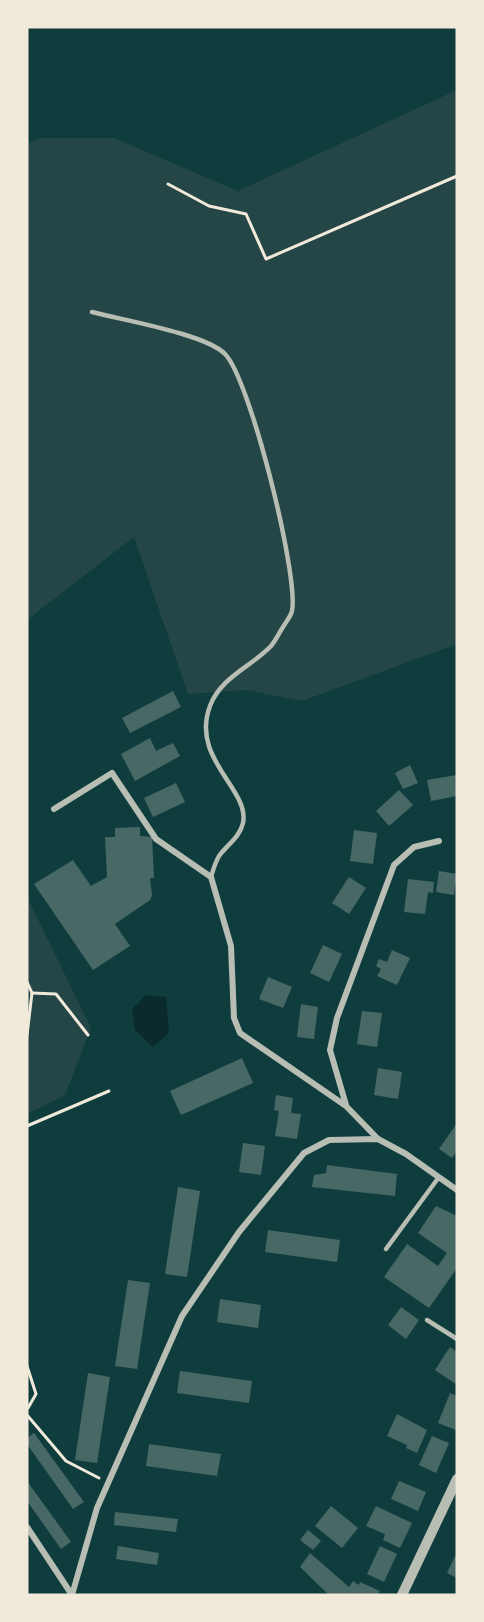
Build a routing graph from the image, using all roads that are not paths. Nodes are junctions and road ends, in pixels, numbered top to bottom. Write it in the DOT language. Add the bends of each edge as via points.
graph roads {
  1 [pos="92,312"];
  2 [pos="54,809"];
  3 [pos="439,841"];
  4 [pos="211,877"];
  5 [pos="346,1106"];
  6 [pos="378,1138"];
  7 [pos="439,1177"];
  8 [pos="457,1190"];
  9 [pos="386,1249"];
  10 [pos="428,1320"];
  11 [pos="457,1339"];
  12 [pos="457,1479"];
  13 [pos="27,1527"];
  14 [pos="72,1595"];
  15 [pos="402,1595"];
  1 -- 4 [label="lane" via="212,344 225,354 237,370 261,442 282,535 292,613 272,645 221,686 206,722 208,743 220,774 237,795 243,822"];
  2 -- 4 [label="street" via="112,773 156,839"];
  3 -- 5 [label="street" via="414,847 394,865 337,1018 330,1050"];
  4 -- 5 [label="street" via="231,946 234,1018 240,1033"];
  5 -- 6 [label="street"];
  6 -- 7 [label="street"];
  6 -- 14 [label="street" via="329,1140 304,1153 239,1232 182,1316 97,1508"];
  7 -- 8 [label="street"];
  7 -- 9 [label="lane"];
  10 -- 11 [label="lane"];
  12 -- 15 [label="street"];
  13 -- 14 [label="street"];
}
